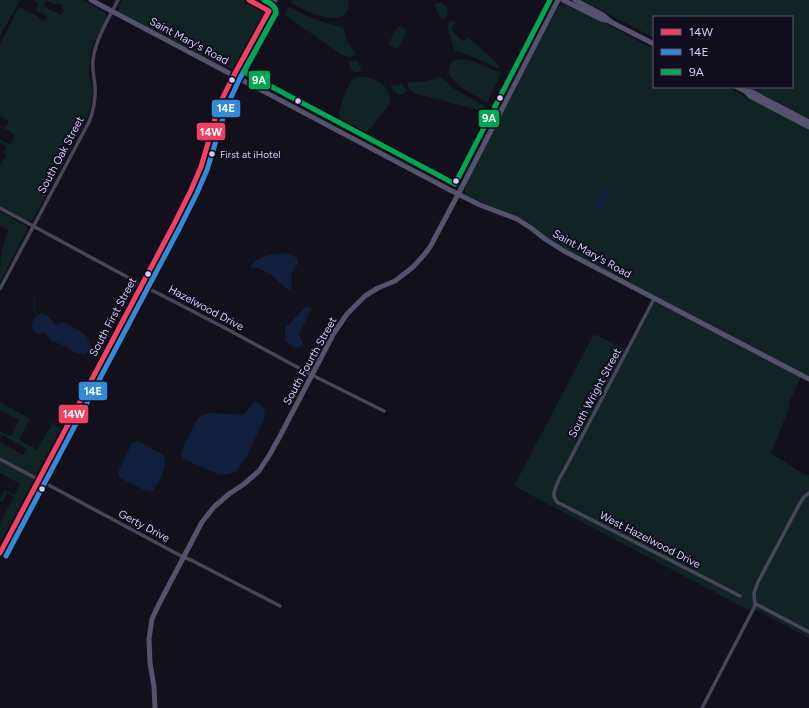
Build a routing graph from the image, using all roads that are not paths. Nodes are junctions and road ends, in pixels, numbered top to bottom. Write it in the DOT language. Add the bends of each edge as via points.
graph roads {
  1 [pos="91,0"];
  2 [pos="118,0"];
  3 [pos="275,0"];
  4 [pos="558,0"];
  5 [pos="563,0"];
  6 [pos="575,0"];
  7 [pos="112,11"];
  8 [pos="611,22"];
  9 [pos="653,43"];
  10 [pos="234,75"];
  11 [pos="739,88"];
  12 [pos="757,97"];
  13 [pos="809,122"];
  14 [pos="809,127"];
  15 [pos="458,194"];
  16 [pos="0,208"];
  17 [pos="33,226"];
  18 [pos="142,285"];
  19 [pos="0,289"];
  20 [pos="654,299"];
  21 [pos="312,375"];
  22 [pos="809,379"];
  23 [pos="384,411"];
  24 [pos="0,460"];
  25 [pos="39,480"];
  26 [pos="809,494"];
  27 [pos="554,497"];
  28 [pos="0,553"];
  29 [pos="183,557"];
  30 [pos="740,596"];
  31 [pos="756,604"];
  32 [pos="280,606"];
  33 [pos="809,632"];
  34 [pos="155,708"];
  35 [pos="702,708"];
  1 -- 7 [label="street, Saint Mary's Road"];
  2 -- 7 [label="street, South Oak Street"];
  3 -- 10 [label="street, South First Street"];
  4 -- 15 [label="street, South Fourth Street"];
  5 -- 8 [label="street"];
  6 -- 8 [label="street" via="604,15"];
  7 -- 10 [label="street, Saint Mary's Road"];
  7 -- 17 [label="street, South Oak Street" via="94,50 92,66 95,100 92,115"];
  8 -- 9 [label="street"];
  10 -- 15 [label="street, Saint Mary's Road"];
  10 -- 18 [label="street, South First Street" via="219,105 197,178"];
  11 -- 12 [label="street" via="750,96"];
  12 -- 13 [label="street"];
  12 -- 14 [label="street"];
  15 -- 20 [label="street, Saint Mary's Road" via="508,215 564,252"];
  15 -- 21 [label="street, South Fourth Street" via="424,255 395,281 365,296 347,314"];
  16 -- 17 [label="street, Hazelwood Drive"];
  17 -- 18 [label="street, Hazelwood Drive"];
  17 -- 19 [label="street, South Oak Street"];
  18 -- 21 [label="street, Hazelwood Drive"];
  18 -- 25 [label="street, South First Street"];
  20 -- 22 [label="street, Saint Mary's Road"];
  20 -- 27 [label="street, South Wright Street" via="567,465"];
  21 -- 23 [label="street, Hazelwood Drive"];
  21 -- 29 [label="street, South Fourth Street" via="259,471 214,507 202,522"];
  24 -- 25 [label="street, Gerty Drive"];
  25 -- 28 [label="street, South First Street"];
  25 -- 29 [label="street, Gerty Drive"];
  26 -- 31 [label="street" via="800,502 758,582 754,593"];
  27 -- 30 [label="street, West Hazelwood Drive" via="557,502"];
  29 -- 32 [label="street, Gerty Drive"];
  29 -- 34 [label="street, South Fourth Street" via="152,619 149,639"];
  31 -- 33 [label="street"];
  31 -- 35 [label="street"];
}
